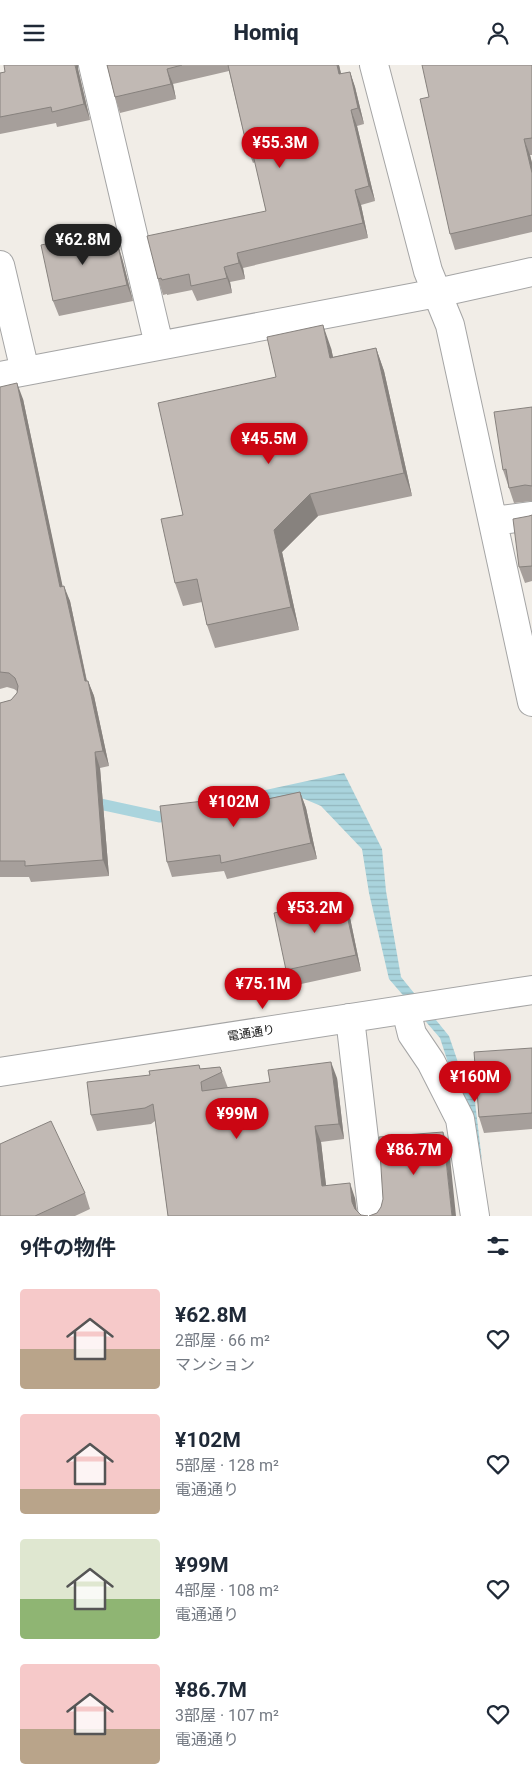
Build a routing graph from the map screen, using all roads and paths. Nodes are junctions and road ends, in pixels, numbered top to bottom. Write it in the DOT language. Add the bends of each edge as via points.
graph roads {
  1 [pos="93,65"];
  2 [pos="374,65"];
  3 [pos="0,265"];
  4 [pos="532,272"];
  5 [pos="437,293"];
  6 [pos="159,345"];
  7 [pos="12,373"];
  8 [pos="532,516"];
  9 [pos="493,521"];
  10 [pos="532,702"];
  11 [pos="532,990"];
  12 [pos="406,1010"];
  13 [pos="350,1018"];
  14 [pos="0,1072"];
  15 [pos="373,1216"];
  16 [pos="475,1216"];
  1 -- 6 [label="street"];
  2 -- 5 [label="street" via="428,271"];
  3 -- 7 [label="street"];
  4 -- 5 [label="street"];
  5 -- 6 [label="street"];
  5 -- 9 [label="street" via="450,325"];
  6 -- 7 [label="street"];
  8 -- 9 [label="street"];
  9 -- 10 [label="street"];
  11 -- 12 [label="street, 電通通り"];
  12 -- 13 [label="street, 電通通り"];
  12 -- 16 [label="street" via="412,1034 431,1062 460,1119"];
  13 -- 14 [label="street, 電通通り"];
  13 -- 15 [label="street"];
}
